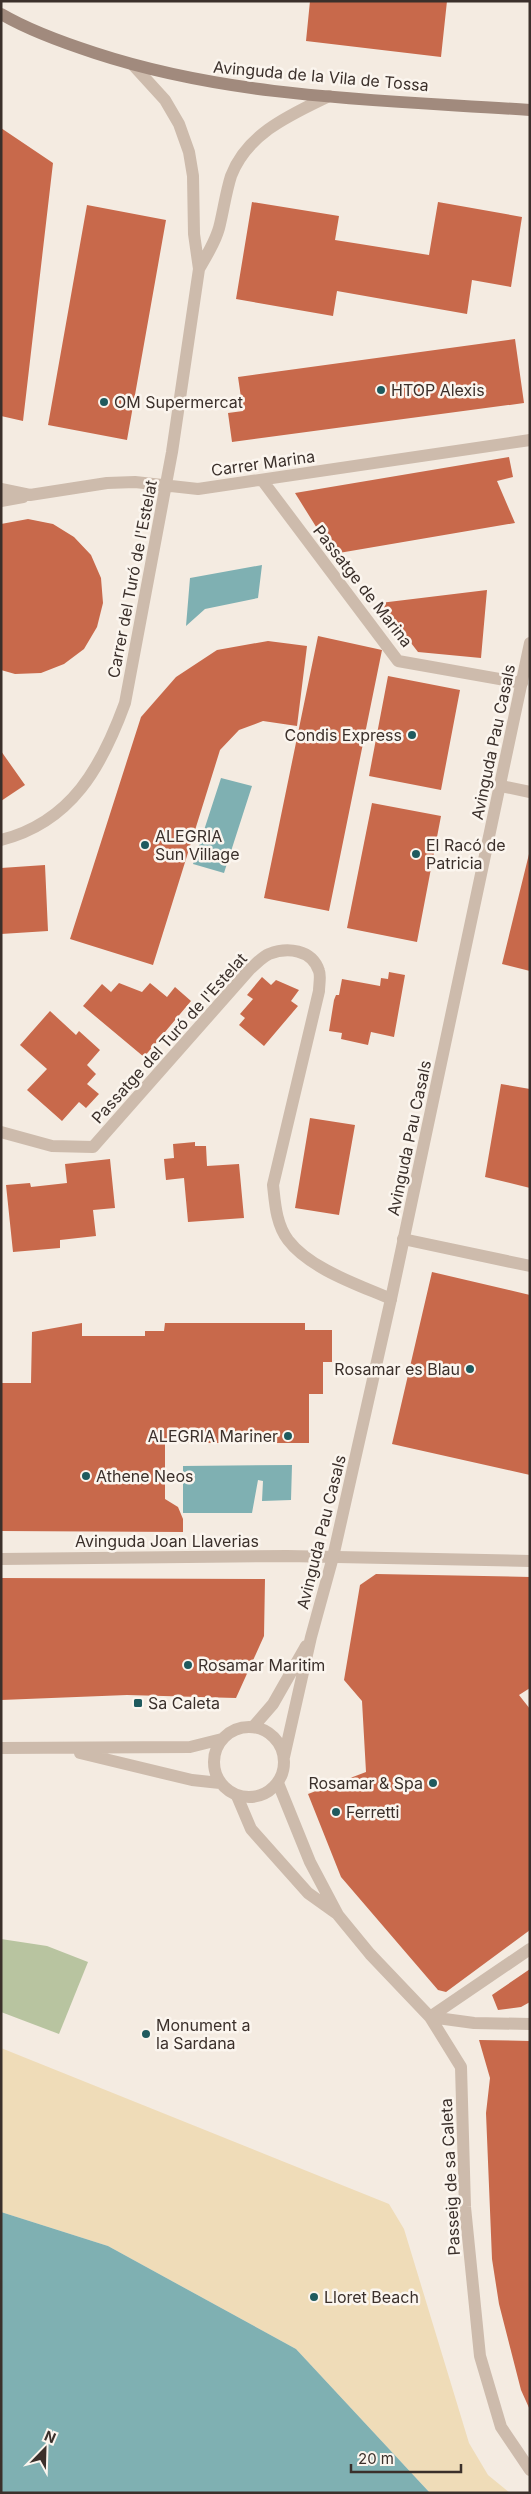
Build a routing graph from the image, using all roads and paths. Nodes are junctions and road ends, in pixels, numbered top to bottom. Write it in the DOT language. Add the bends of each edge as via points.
graph roads {
  1 [pos="1,14"];
  2 [pos="134,66"];
  3 [pos="329,96"];
  4 [pos="530,110"];
  5 [pos="199,269"];
  6 [pos="530,440"];
  7 [pos="262,480"];
  8 [pos="166,486"];
  9 [pos="1,489"];
  10 [pos="30,495"];
  11 [pos="1,501"];
  12 [pos="530,643"];
  13 [pos="522,683"];
  14 [pos="501,786"];
  15 [pos="530,792"];
  16 [pos="1,840"];
  17 [pos="1,1132"];
  18 [pos="403,1240"];
  19 [pos="530,1266"];
  20 [pos="391,1299"];
  21 [pos="333,1557"];
  22 [pos="1,1558"];
  23 [pos="530,1562"];
  24 [pos="311,1637"];
  25 [pos="252,1727"];
  26 [pos="222,1740"];
  27 [pos="1,1748"];
  28 [pos="63,1748"];
  29 [pos="284,1757"];
  30 [pos="220,1783"];
  31 [pos="278,1783"];
  32 [pos="237,1796"];
  33 [pos="338,1915"];
  34 [pos="530,1949"];
  35 [pos="430,2017"];
  36 [pos="530,2024"];
  37 [pos="530,2470"];
  1 -- 2 [label="main road, Avinguda de la Vila de Tossa" via="64,43"];
  2 -- 3 [label="main road, Avinguda de la Vila de Tossa" via="247,88"];
  2 -- 5 [label="street, Carrer del Turó de l'Estelat" via="165,100 179,124 188,152 193,176 194,234"];
  3 -- 4 [label="main road, Avinguda de la Vila de Tossa"];
  3 -- 5 [label="street, Carrer del Turó de l'Estelat" via="274,124 255,140 232,173 224,197 220,226"];
  5 -- 8 [label="street, Carrer del Turó de l'Estelat"];
  6 -- 7 [label="street, Carrer Marina"];
  7 -- 8 [label="street, Carrer Marina" via="198,489"];
  7 -- 13 [label="street, Passatge de Marina" via="398,661"];
  8 -- 10 [label="street, Carrer Marina" via="135,482"];
  8 -- 16 [label="street, Carrer del Turó de l'Estelat" via="125,703 111,742 97,769 76,797 41,824"];
  9 -- 10 [label="street, Carrer Marina"];
  10 -- 11 [label="street"];
  12 -- 13 [label="street, Avinguda Pau Casals"];
  13 -- 14 [label="street, Avinguda Pau Casals"];
  14 -- 15 [label="street"];
  14 -- 18 [label="street, Avinguda Pau Casals"];
  17 -- 20 [label="street, Passatge del Turó de l'Estelat" via="52,1146 93,1148 250,969 267,955 287,949 302,953 312,958 319,972 319,991 273,1185 277,1216 288,1240 307,1257 335,1275"];
  18 -- 19 [label="street"];
  18 -- 20 [label="street, Avinguda Pau Casals"];
  20 -- 21 [label="street, Avinguda Pau Casals"];
  21 -- 22 [label="street, Avinguda Joan Llaverias"];
  21 -- 23 [label="street, Avinguda Joan Llaverias"];
  21 -- 24 [label="street, Avinguda Pau Casals"];
  24 -- 25 [label="street, Avinguda Pau Casals" via="273,1704"];
  24 -- 29 [label="street, Avinguda Pau Casals"];
  25 -- 26 [label="street" via="236,1729"];
  25 -- 29 [label="street" via="274,1737"];
  26 -- 28 [label="street" via="190,1746"];
  26 -- 30 [label="street" via="214,1760"];
  27 -- 28 [label="street"];
  28 -- 30 [label="street" via="192,1780"];
  29 -- 31 [label="street"];
  30 -- 32 [label="street"];
  31 -- 32 [label="street" via="260,1796"];
  31 -- 33 [label="street, Passeig de sa Caleta" via="310,1862"];
  32 -- 33 [label="street, Passeig de sa Caleta" via="251,1829 308,1894"];
  33 -- 35 [label="street, Passeig de sa Caleta"];
  34 -- 35 [label="street"];
  35 -- 36 [label="street" via="474,2023"];
  35 -- 37 [label="street, Passeig de sa Caleta" via="461,2067 465,2207 480,2356 501,2427"];
}
